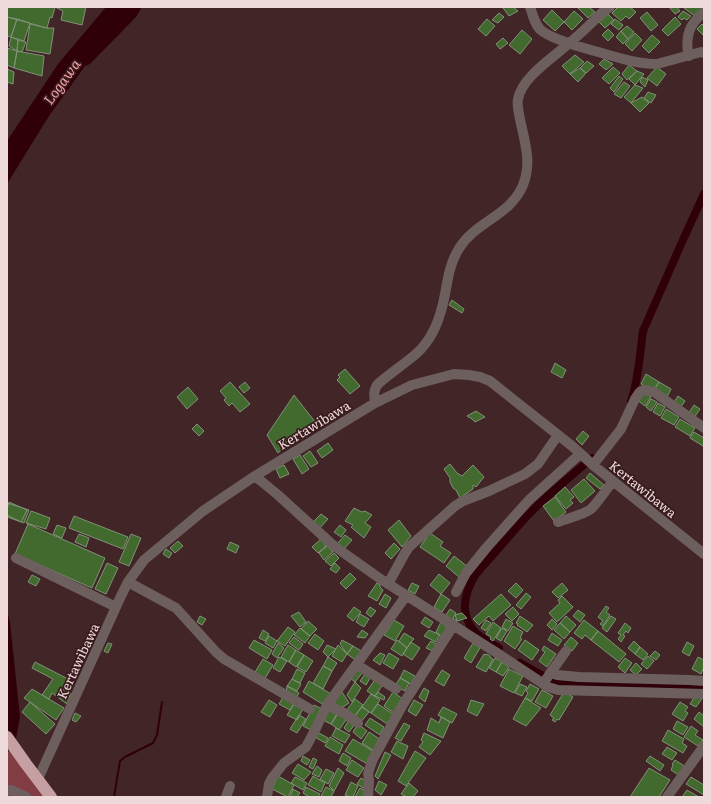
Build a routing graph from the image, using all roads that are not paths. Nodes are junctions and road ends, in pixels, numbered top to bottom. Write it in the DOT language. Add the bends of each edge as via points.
graph roads {
  1 [pos="530,7"];
  2 [pos="610,7"];
  3 [pos="704,12"];
  4 [pos="572,40"];
  5 [pos="688,52"];
  6 [pos="704,53"];
  7 [pos="375,403"];
  8 [pos="704,428"];
  9 [pos="560,437"];
  10 [pos="582,455"];
  11 [pos="592,464"];
  12 [pos="255,476"];
  13 [pos="613,481"];
  14 [pos="558,522"];
  15 [pos="704,554"];
  16 [pos="16,558"];
  17 [pos="128,582"];
  18 [pos="388,584"];
  19 [pos="456,592"];
  20 [pos="406,596"];
  21 [pos="116,607"];
  22 [pos="453,626"];
  23 [pos="566,652"];
  24 [pos="357,665"];
  25 [pos="546,679"];
  26 [pos="704,682"];
  27 [pos="690,686"];
  28 [pos="396,689"];
  29 [pos="704,694"];
  30 [pos="327,705"];
  31 [pos="310,709"];
  32 [pos="358,723"];
  33 [pos="7,737"];
  34 [pos="704,746"];
  35 [pos="38,779"];
  36 [pos="230,786"];
  37 [pos="7,790"];
  38 [pos="26,797"];
  39 [pos="51,797"];
  40 [pos="226,797"];
  41 [pos="267,797"];
  42 [pos="368,797"];
  43 [pos="667,797"];
  1 -- 4 [label="street" via="540,30 549,35"];
  2 -- 4 [label="street"];
  3 -- 5 [label="street" via="692,25"];
  4 -- 5 [label="street" via="631,61 650,64 664,63"];
  4 -- 7 [label="street" via="532,74 521,90 518,99 519,112 528,169 523,185 505,210 469,236 460,247 452,262 442,309 432,333 413,357 378,384 374,393"];
  5 -- 6 [label="street"];
  7 -- 9 [label="street, Kertawibawa" via="412,385 454,374 480,377 490,381"];
  7 -- 12 [label="street, Kertawibawa"];
  8 -- 11 [label="street" via="654,392 641,391 621,429"];
  9 -- 10 [label="street, Kertawibawa"];
  9 -- 18 [label="street" via="538,464 525,474 455,506 409,547"];
  10 -- 11 [label="street, Kertawibawa"];
  10 -- 19 [label="street" via="529,500 466,573"];
  11 -- 13 [label="street, Kertawibawa"];
  12 -- 17 [label="street, Kertawibawa" via="203,511 156,548"];
  12 -- 18 [label="street" via="334,546"];
  13 -- 14 [label="street" via="590,509"];
  13 -- 15 [label="street, Kertawibawa"];
  16 -- 21 [label="street"];
  17 -- 21 [label="street, Kertawibawa"];
  17 -- 31 [label="street" via="176,608 224,659"];
  18 -- 20 [label="street"];
  20 -- 22 [label="street"];
  20 -- 24 [label="street"];
  21 -- 35 [label="street, Kertawibawa"];
  22 -- 25 [label="street"];
  22 -- 42 [label="street" via="402,706 373,759 368,774"];
  23 -- 25 [label="street"];
  24 -- 28 [label="street"];
  24 -- 30 [label="street"];
  25 -- 27 [label="street" via="557,675"];
  25 -- 27 [label="street" via="548,687 558,690"];
  26 -- 27 [label="street"];
  27 -- 29 [label="street"];
  30 -- 32 [label="street"];
  30 -- 41 [label="street" via="306,747 277,770 269,784"];
  33 -- 35 [label="highway"];
  34 -- 43 [label="street"];
  35 -- 39 [label="highway"];
  36 -- 40 [label="street"];
  37 -- 38 [label="street"];
}
